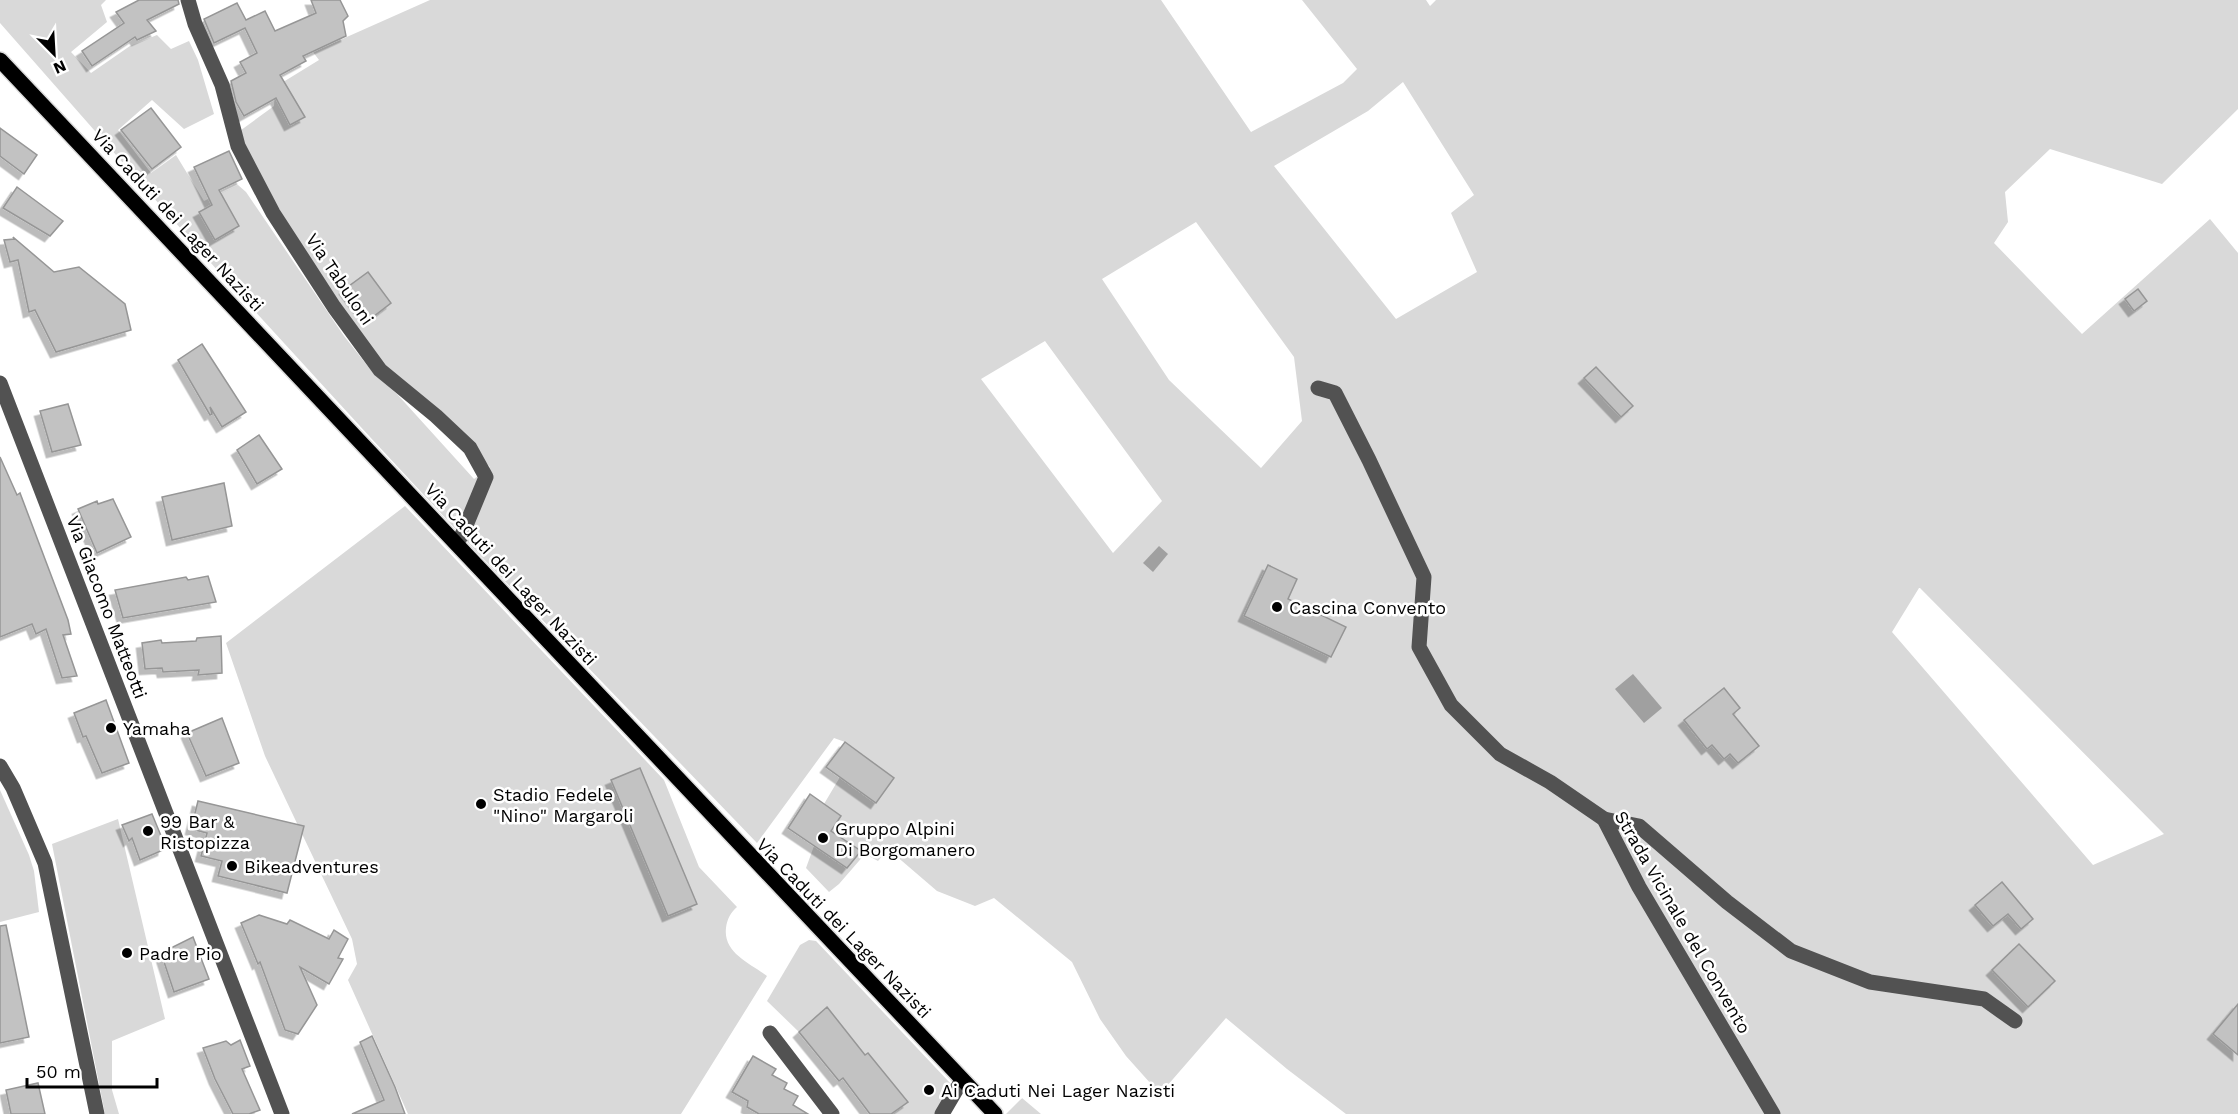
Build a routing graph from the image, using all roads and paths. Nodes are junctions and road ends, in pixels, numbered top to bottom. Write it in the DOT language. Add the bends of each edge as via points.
graph roads {
  1 [pos="188,0"];
  2 [pos="0,60"];
  3 [pos="0,383"];
  4 [pos="1318,388"];
  5 [pos="456,543"];
  6 [pos="0,766"];
  7 [pos="1604,819"];
  8 [pos="2015,1021"];
  9 [pos="770,1033"];
  10 [pos="962,1080"];
  11 [pos="97,1114"];
  12 [pos="282,1114"];
  13 [pos="832,1114"];
  14 [pos="942,1114"];
  15 [pos="995,1114"];
  16 [pos="1773,1114"];
  1 -- 5 [label="street, Via Tabuloni" via="222,85 238,146 273,213 380,370 470,448 486,477"];
  2 -- 5 [label="main road, Via Caduti dei Lager Nazisti"];
  3 -- 12 [label="street, Via Giacomo Matteotti"];
  4 -- 7 [label="street, Strada Vicinale del Convento" via="1335,393 1424,577 1419,646 1451,705 1500,754"];
  5 -- 10 [label="main road, Via Caduti dei Lager Nazisti"];
  6 -- 11 [label="street" via="45,863"];
  7 -- 8 [label="street" via="1639,826 1791,951 1870,982 1984,999"];
  7 -- 16 [label="street, Strada Vicinale del Convento" via="1639,887"];
  9 -- 13 [label="street"];
  10 -- 14 [label="street"];
  10 -- 15 [label="main road, Via Caduti dei Lager Nazisti"];
}
